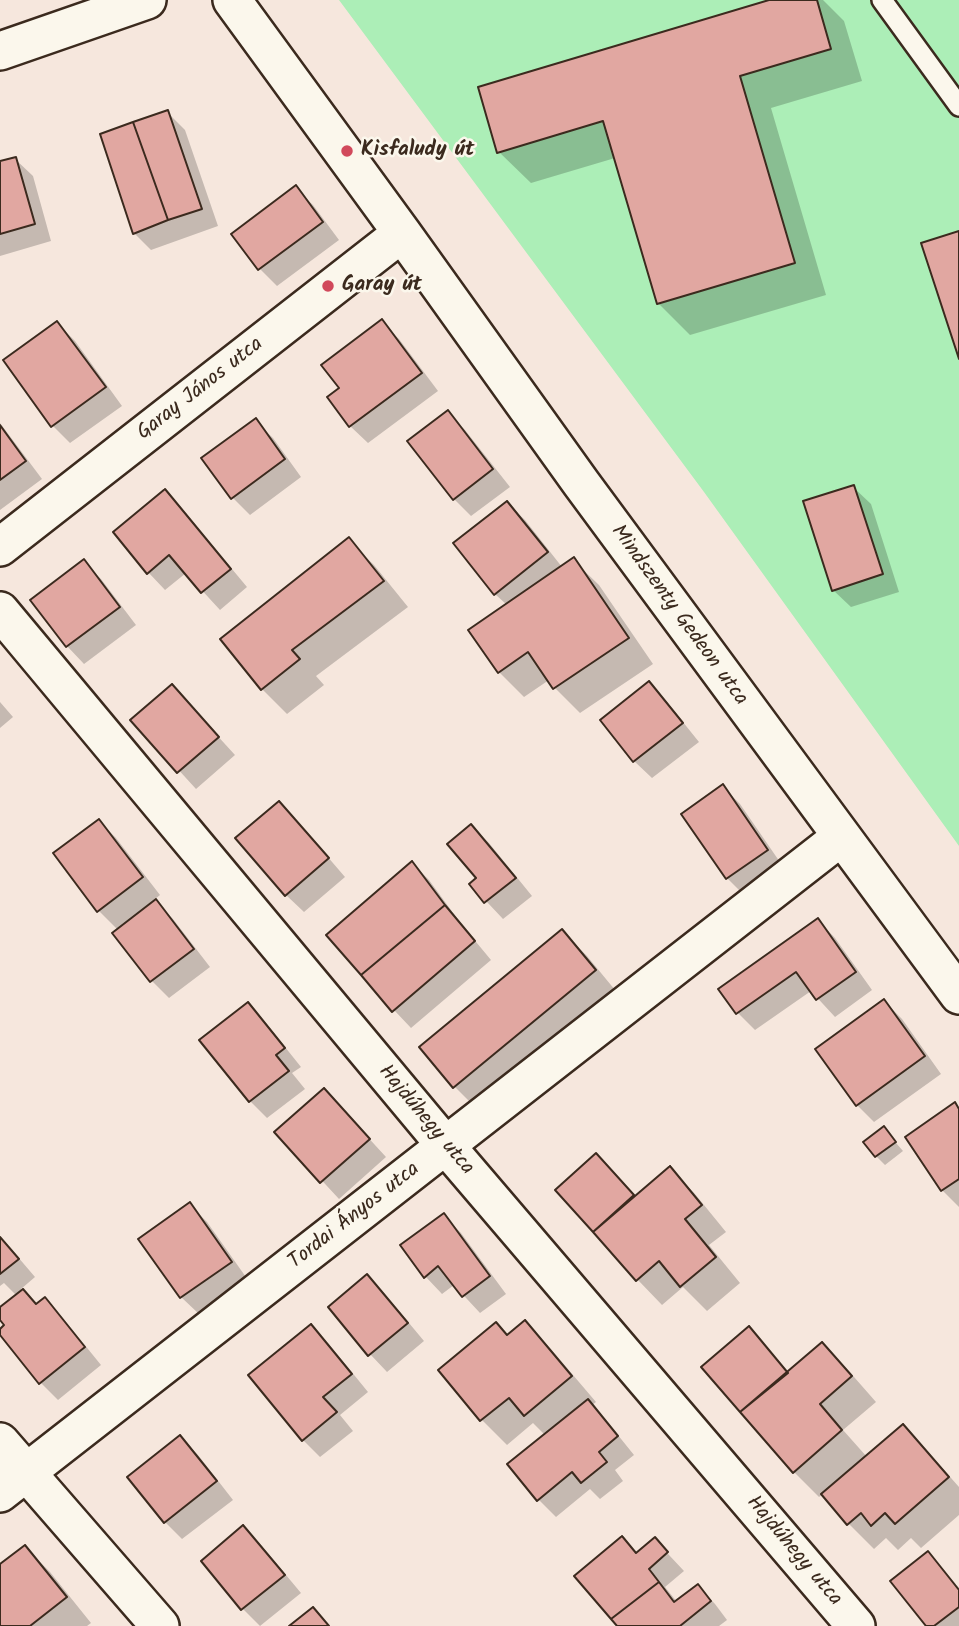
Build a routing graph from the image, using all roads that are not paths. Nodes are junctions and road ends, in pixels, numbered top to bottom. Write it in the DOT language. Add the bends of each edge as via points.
graph roads {
  1 [pos="232,0"];
  2 [pos="882,0"];
  3 [pos="136,2"];
  4 [pos="0,51"];
  5 [pos="959,106"];
  6 [pos="402,233"];
  7 [pos="0,547"];
  8 [pos="0,611"];
  9 [pos="841,836"];
  10 [pos="959,995"];
  11 [pos="446,1146"];
  12 [pos="0,1442"];
  13 [pos="13,1483"];
  14 [pos="160,1626"];
  15 [pos="856,1626"];
  1 -- 6 [label="street, Mindszenty Gedeon utca"];
  2 -- 5 [label="lane"];
  3 -- 4 [label="street"];
  6 -- 7 [label="street, Garay János utca"];
  6 -- 9 [label="street, Mindszenty Gedeon utca"];
  8 -- 11 [label="street, Hajdúhegy utca"];
  9 -- 10 [label="street, Mindszenty Gedeon utca"];
  9 -- 11 [label="street, Tordai Ányos utca"];
  11 -- 13 [label="street, Tordai Ányos utca"];
  11 -- 15 [label="street, Hajdúhegy utca"];
  12 -- 13 [label="street"];
  13 -- 14 [label="street"];
}
